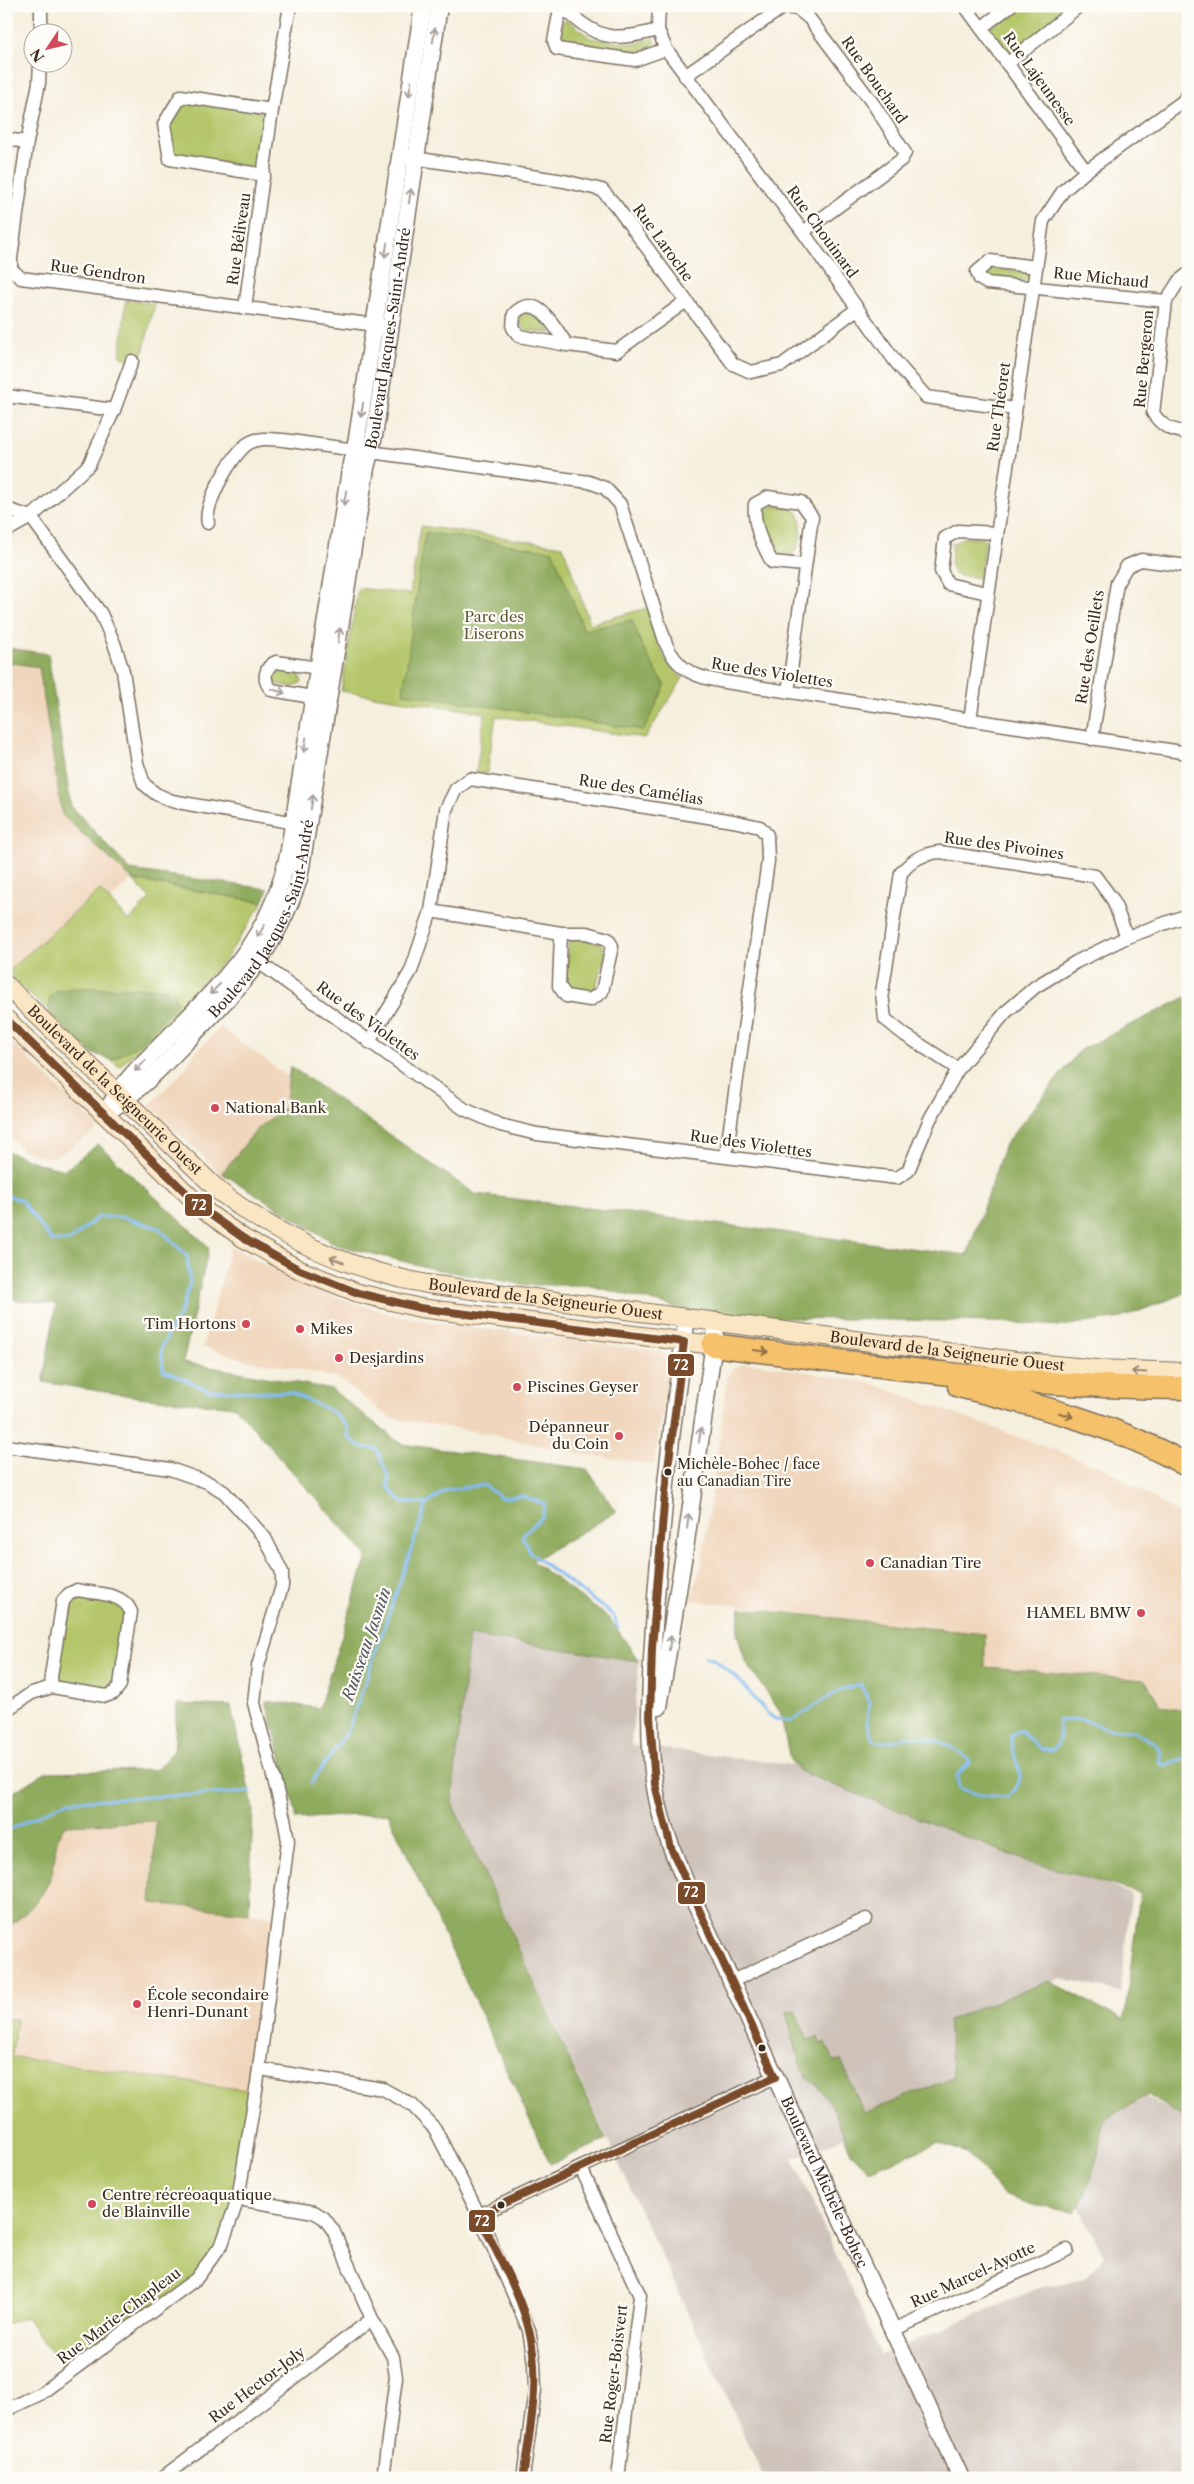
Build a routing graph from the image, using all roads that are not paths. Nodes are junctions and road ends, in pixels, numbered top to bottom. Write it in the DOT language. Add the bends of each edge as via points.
graph roads {
  1 [pos="41,6"];
  2 [pos="290,6"];
  3 [pos="423,6"];
  4 [pos="439,6"];
  5 [pos="660,6"];
  6 [pos="965,6"];
  7 [pos="1010,6"];
  8 [pos="1079,6"];
  9 [pos="40,22"];
  10 [pos="981,28"];
  11 [pos="658,30"];
  12 [pos="666,49"];
  13 [pos="1007,64"];
  14 [pos="40,72"];
  15 [pos="685,76"];
  16 [pos="1188,95"];
  17 [pos="272,110"];
  18 [pos="6,139"];
  19 [pos="27,142"];
  20 [pos="408,157"];
  21 [pos="1086,172"];
  22 [pos="264,175"];
  23 [pos="803,232"];
  24 [pos="1036,267"];
  25 [pos="1188,274"];
  26 [pos="1033,287"];
  27 [pos="1166,301"];
  28 [pos="686,302"];
  29 [pos="245,308"];
  30 [pos="857,309"];
  31 [pos="383,326"];
  32 [pos="567,345"];
  33 [pos="132,361"];
  34 [pos="6,396"];
  35 [pos="1015,409"];
  36 [pos="114,410"];
  37 [pos="1188,433"];
  38 [pos="362,451"];
  39 [pos="6,509"];
  40 [pos="31,517"];
  41 [pos="208,523"];
  42 [pos="6,531"];
  43 [pos="997,533"];
  44 [pos="804,565"];
  45 [pos="1188,566"];
  46 [pos="987,594"];
  47 [pos="326,669"];
  48 [pos="788,692"];
  49 [pos="321,699"];
  50 [pos="970,720"];
  51 [pos="1092,739"];
  52 [pos="1188,752"];
  53 [pos="301,824"];
  54 [pos="431,911"];
  55 [pos="1188,916"];
  56 [pos="560,933"];
  57 [pos="1127,937"];
  58 [pos="253,958"];
  59 [pos="6,985"];
  60 [pos="6,1019"];
  61 [pos="369,1042"];
  62 [pos="958,1069"];
  63 [pos="121,1097"];
  64 [pos="104,1114"];
  65 [pos="726,1156"];
  66 [pos="383,1275"];
  67 [pos="377,1298"];
  68 [pos="688,1318"];
  69 [pos="716,1321"];
  70 [pos="684,1342"];
  71 [pos="713,1345"];
  72 [pos="888,1368"];
  73 [pos="1188,1372"];
  74 [pos="1188,1388"];
  75 [pos="6,1446"];
  76 [pos="1188,1466"];
  77 [pos="665,1488"];
  78 [pos="693,1490"];
  79 [pos="52,1687"];
  80 [pos="6,1710"];
  81 [pos="652,1743"];
  82 [pos="866,1919"];
  83 [pos="732,1982"];
  84 [pos="260,2068"];
  85 [pos="776,2077"];
  86 [pos="581,2168"];
  87 [pos="238,2199"];
  88 [pos="479,2215"];
  89 [pos="1067,2250"];
  90 [pos="372,2318"];
  91 [pos="893,2330"];
  92 [pos="6,2410"];
  93 [pos="162,2478"];
  94 [pos="383,2478"];
  95 [pos="523,2478"];
  96 [pos="618,2478"];
  97 [pos="961,2478"];
  1 -- 9 [label="street"];
  2 -- 17 [label="street, Rue Béliveau"];
  3 -- 20 [label="street, Boulevard Jacques-Saint-André, one-way"];
  20 -- 4 [label="street, Boulevard Jacques-Saint-André, one-way"];
  5 -- 11 [label="street, Rue Chouinard"];
  6 -- 10 [label="street, Rue Lajeunesse"];
  7 -- 10 [label="street"];
  8 -- 13 [label="street"];
  10 -- 13 [label="street, Rue Lajeunesse"];
  11 -- 12 [label="street, Rue Chouinard"];
  11 -- 12 [label="street" via="629,38 599,35 584,27 567,11 559,14 554,42 557,49 634,60"];
  12 -- 15 [label="street, Rue Chouinard"];
  13 -- 21 [label="street, Rue Lajeunesse"];
  14 -- 19 [label="street, Rue Gendron"];
  15 -- 23 [label="street, Rue Chouinard"];
  15 -- 23 [label="street, Rue Bouchard" via="783,7 798,9 809,18 874,105 905,154"];
  16 -- 21 [label="street, Rue Théoret"];
  17 -- 22 [label="street, Rue Béliveau"];
  17 -- 22 [label="street, Rue Béliveau" via="181,96 164,124 170,159"];
  18 -- 19 [label="street"];
  19 -- 29 [label="street, Rue Gendron" via="11,258 11,269 21,278"];
  20 -- 28 [label="street, Rue Laroche" via="564,180 602,190"];
  20 -- 31 [label="street, Boulevard Jacques-Saint-André"];
  21 -- 24 [label="street, Rue Théoret" via="1063,192 1043,221"];
  22 -- 29 [label="street, Rue Béliveau"];
  23 -- 30 [label="street, Rue Chouinard"];
  24 -- 26 [label="street, Rue Théoret"];
  24 -- 26 [label="street" via="990,261 977,272 987,283"];
  25 -- 27 [label="street, Rue Bergeron" via="1179,281"];
  26 -- 27 [label="street, Rue Michaud"];
  26 -- 35 [label="street, Rue Théoret"];
  27 -- 37 [label="street, Rue Bergeron" via="1153,413 1160,424 1173,431"];
  28 -- 30 [label="street, Rue Laroche" via="733,364 750,372 782,365"];
  28 -- 32 [label="street" via="617,351"];
  29 -- 31 [label="street, Rue Gendron"];
  30 -- 35 [label="street, Rue Chouinard" via="926,397"];
  31 -- 38 [label="street, Boulevard Jacques-Saint-André"];
  33 -- 36 [label="street"];
  34 -- 36 [label="street"];
  35 -- 43 [label="street, Rue Théoret"];
  36 -- 40 [label="street" via="89,465"];
  38 -- 41 [label="street, Rue des Violettes" via="274,439 253,441 237,453 211,500 206,513"];
  38 -- 47 [label="street, Boulevard Jacques-Saint-André"];
  38 -- 48 [label="street, Rue des Violettes" via="582,480 605,488 614,495 622,510 666,644 678,664 702,678"];
  39 -- 40 [label="street"];
  40 -- 42 [label="street"];
  40 -- 53 [label="street" via="101,614 114,643 123,670 136,763 144,784 172,801"];
  43 -- 46 [label="street, Rue Théoret"];
  43 -- 46 [label="street" via="958,531 945,538 941,571 948,584"];
  44 -- 44 [label="street" via="812,517 801,502 768,497 755,504 754,515 762,545 772,562"];
  44 -- 48 [label="street"];
  45 -- 51 [label="street, Rue des Oeillets" via="1141,560 1126,566 1117,583"];
  46 -- 50 [label="street, Rue Théoret"];
  47 -- 49 [label="street, Boulevard Jacques-Saint-André"];
  47 -- 49 [label="street, one-way" via="276,662 266,673 266,682 272,690"];
  48 -- 50 [label="street, Rue des Violettes"];
  49 -- 53 [label="street, Boulevard Jacques-Saint-André"];
  50 -- 51 [label="street, Rue des Violettes"];
  51 -- 52 [label="street, Rue des Violettes"];
  53 -- 58 [label="street, Boulevard Jacques-Saint-André" via="301,868 293,899 277,934"];
  54 -- 56 [label="street"];
  54 -- 61 [label="street, Rue des Camélias" via="411,971"];
  54 -- 65 [label="street, Rue des Camélias" via="446,809 456,789 470,780 733,820 760,827 768,835 768,861"];
  55 -- 57 [label="street, Rue des Violettes"];
  56 -- 56 [label="street" via="558,986 566,996 590,1000 602,992 612,946 608,939 587,933"];
  57 -- 62 [label="street, Rue des Violettes" via="1035,987 1006,1012"];
  57 -- 62 [label="street, Rue des Pivoines" via="1113,900 1095,876 940,852 913,860 902,873 882,993 885,1019 905,1036"];
  58 -- 61 [label="street, Rue des Violettes"];
  58 -- 63 [label="street, Boulevard Jacques-Saint-André" via="231,996 135,1093"];
  59 -- 63 [label="main road, Boulevard de la Seigneurie Ouest"];
  60 -- 64 [label="main road, Boulevard de la Seigneurie Ouest"];
  61 -- 65 [label="street, Rue des Violettes" via="464,1109 500,1125 537,1134"];
  62 -- 65 [label="street, Rue des Violettes" via="930,1119 908,1171 898,1178"];
  63 -- 64 [label="street, Boulevard Jacques-Saint-André"];
  66 -- 63 [label="main road, Boulevard de la Seigneurie Ouest, one-way" via="323,1254 257,1218 208,1182"];
  64 -- 67 [label="main road, Boulevard de la Seigneurie Ouest" via="190,1198 230,1230 300,1270"];
  66 -- 67 [label="main road"];
  66 -- 68 [label="main road, Boulevard de la Seigneurie Ouest" via="465,1290"];
  67 -- 70 [label="main road, Boulevard de la Seigneurie Ouest" via="420,1308"];
  68 -- 69 [label="main road, Boulevard de la Seigneurie Ouest"];
  68 -- 70 [label="street, Boulevard Michèle-Bohec"];
  69 -- 71 [label="street, Boulevard Michèle-Bohec"];
  73 -- 69 [label="main road, Boulevard de la Seigneurie Ouest, one-way" via="1123,1371 1041,1364"];
  70 -- 71 [label="main road, Boulevard de la Seigneurie Ouest"];
  70 -- 77 [label="street, Boulevard Michèle-Bohec"];
  71 -- 72 [label="highway, one-way"];
  78 -- 71 [label="street, Boulevard Michèle-Bohec, one-way"];
  72 -- 74 [label="highway" via="1096,1385"];
  72 -- 76 [label="highway, one-way" via="1091,1423 1141,1442"];
  75 -- 84 [label="street, Rue Marie-Chapleau" via="170,1469 207,1482 224,1492 265,1538 282,1572 282,1586 258,1666 254,1703 288,1841"];
  77 -- 78 [label="street"];
  77 -- 81 [label="street, Boulevard Michèle-Bohec" via="651,1663"];
  81 -- 78 [label="street, Boulevard Michèle-Bohec, one-way" via="668,1664"];
  79 -- 79 [label="street" via="63,1601 77,1590 122,1598 131,1612 120,1685 114,1693 106,1696"];
  79 -- 80 [label="street" via="32,1693"];
  81 -- 83 [label="street, Boulevard Michèle-Bohec" via="656,1792 667,1838"];
  82 -- 83 [label="street"];
  83 -- 85 [label="street, Boulevard Michèle-Bohec"];
  84 -- 87 [label="street, Rue Marie-Chapleau"];
  84 -- 88 [label="street" via="383,2090 412,2105 435,2129"];
  85 -- 86 [label="street"];
  85 -- 91 [label="street, Boulevard Michèle-Bohec"];
  86 -- 88 [label="street"];
  86 -- 96 [label="street, Rue Roger-Boisvert" via="640,2296"];
  87 -- 90 [label="street" via="314,2212 324,2218 333,2230"];
  87 -- 92 [label="street, Rue Marie-Chapleau" via="222,2244 196,2280 40,2394"];
  88 -- 95 [label="street" via="521,2307 531,2341 535,2390"];
  89 -- 91 [label="street, Rue Marcel-Ayotte"];
  90 -- 93 [label="street, Rue Hector-Joly"];
  90 -- 94 [label="street" via="393,2357 396,2377"];
  91 -- 97 [label="street, Boulevard Michèle-Bohec"];
}
